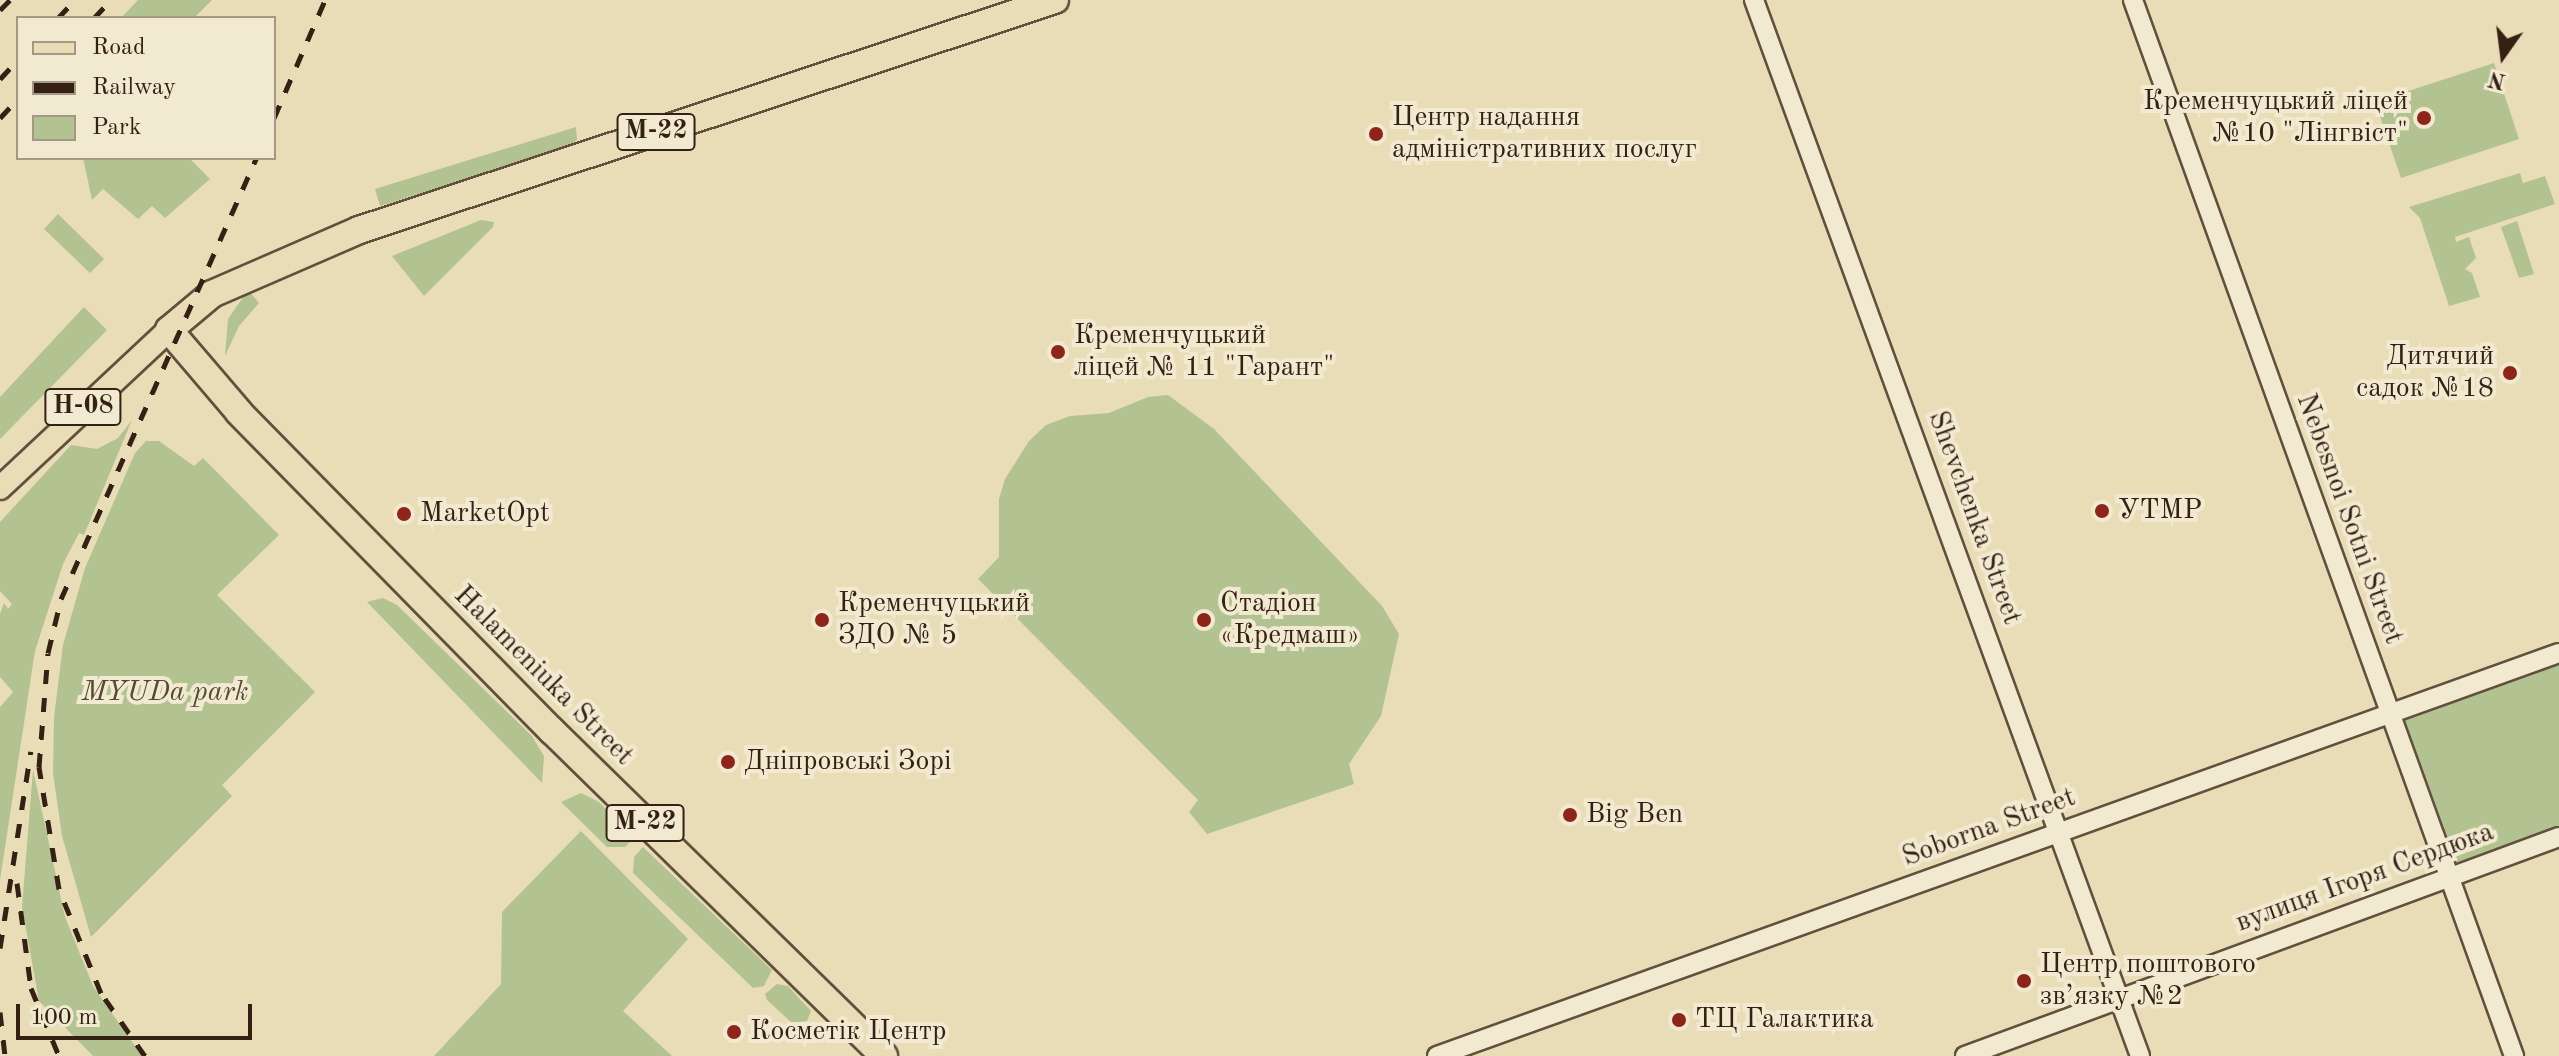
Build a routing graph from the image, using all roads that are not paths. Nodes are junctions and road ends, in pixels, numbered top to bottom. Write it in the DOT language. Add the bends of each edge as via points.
graph roads {
  1 [pos="1055,0"];
  2 [pos="1754,0"];
  3 [pos="2133,0"];
  4 [pos="169,330"];
  5 [pos="0,488"];
  6 [pos="2559,653"];
  7 [pos="2390,716"];
  8 [pos="2059,833"];
  9 [pos="2559,837"];
  10 [pos="2449,877"];
  11 [pos="2119,998"];
  12 [pos="884,1056"];
  13 [pos="1437,1056"];
  14 [pos="1965,1056"];
  15 [pos="2140,1056"];
  16 [pos="2514,1056"];
  1 -- 4 [label="highway, М-22" via="359,230 212,294"];
  2 -- 8 [label="street, Shevchenka Street"];
  3 -- 7 [label="street, Nebesnoi Sotni Street"];
  4 -- 5 [label="main road, Н-08"];
  4 -- 12 [label="highway, Halameniuka Street / М-22" via="239,412 552,731"];
  6 -- 7 [label="street, Soborna Street"];
  7 -- 8 [label="street, Soborna Street"];
  7 -- 10 [label="street, Nebesnoi Sotni Street"];
  8 -- 11 [label="street, Shevchenka Street"];
  8 -- 13 [label="street, Soborna Street"];
  9 -- 10 [label="street, вулиця Ігоря Сердюка"];
  10 -- 11 [label="street, вулиця Ігоря Сердюка"];
  10 -- 16 [label="street, Nebesnoi Sotni Street"];
  11 -- 14 [label="street, вулиця Ігоря Сердюка"];
  11 -- 15 [label="street, Shevchenka Street"];
}
